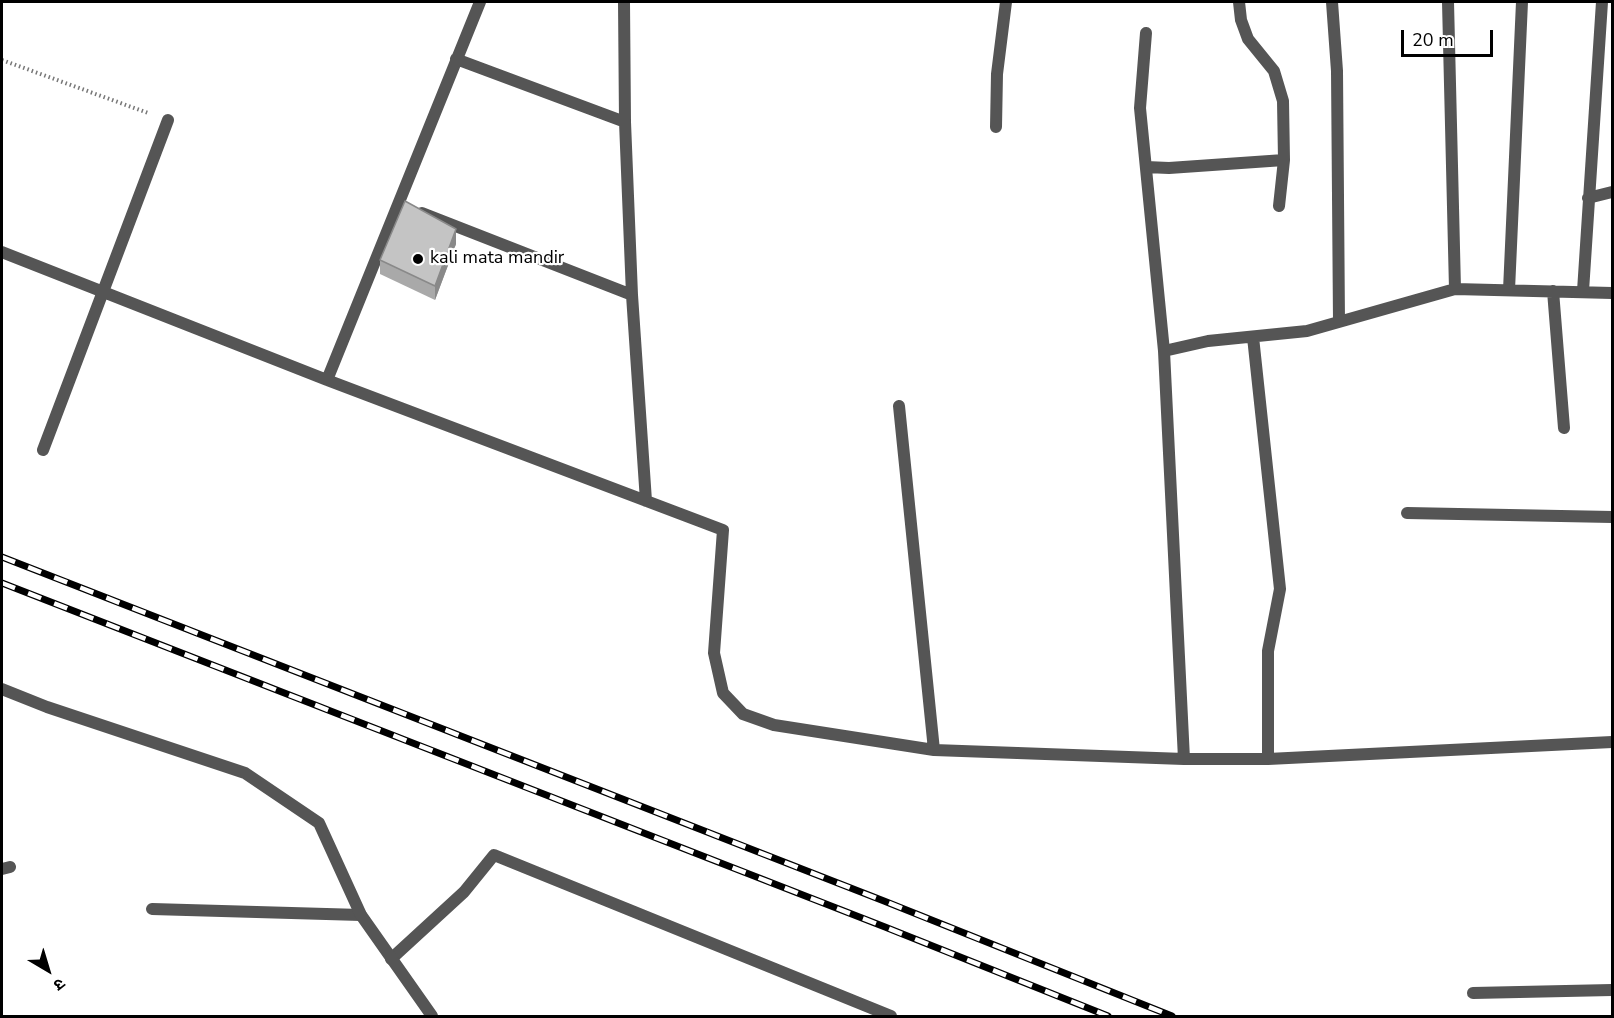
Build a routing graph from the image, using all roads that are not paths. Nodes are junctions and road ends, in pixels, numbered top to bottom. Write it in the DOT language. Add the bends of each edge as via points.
graph roads {
  1 [pos="480,2"];
  2 [pos="624,2"];
  3 [pos="1006,2"];
  4 [pos="1239,2"];
  5 [pos="1332,2"];
  6 [pos="1448,2"];
  7 [pos="1522,2"];
  8 [pos="1602,2"];
  9 [pos="1146,33"];
  10 [pos="456,59"];
  11 [pos="168,120"];
  12 [pos="625,122"];
  13 [pos="996,127"];
  14 [pos="1284,160"];
  15 [pos="1146,167"];
  16 [pos="1612,192"];
  17 [pos="1588,198"];
  18 [pos="398,203"];
  19 [pos="1279,206"];
  20 [pos="2,252"];
  21 [pos="1455,289"];
  22 [pos="1509,290"];
  23 [pos="1553,291"];
  24 [pos="1583,291"];
  25 [pos="103,292"];
  26 [pos="1612,293"];
  27 [pos="632,295"];
  28 [pos="1339,322"];
  29 [pos="1253,337"];
  30 [pos="1164,351"];
  31 [pos="327,380"];
  32 [pos="899,406"];
  33 [pos="1564,428"];
  34 [pos="43,450"];
  35 [pos="646,501"];
  36 [pos="1407,513"];
  37 [pos="1612,517"];
  38 [pos="2,689"];
  39 [pos="1612,742"];
  40 [pos="934,750"];
  41 [pos="1184,759"];
  42 [pos="1268,759"];
  43 [pos="152,909"];
  44 [pos="361,915"];
  45 [pos="391,959"];
  46 [pos="1612,990"];
  47 [pos="1473,993"];
  48 [pos="432,1017"];
  49 [pos="891,1017"];
  1 -- 10 [label="street"];
  2 -- 12 [label="street"];
  3 -- 13 [label="street" via="997,74"];
  4 -- 14 [label="street" via="1248,39 1274,71 1283,101"];
  5 -- 28 [label="street"];
  6 -- 21 [label="street"];
  7 -- 22 [label="street"];
  8 -- 17 [label="street"];
  9 -- 15 [label="street" via="1140,108"];
  10 -- 12 [label="street"];
  10 -- 18 [label="street"];
  11 -- 25 [label="street"];
  12 -- 27 [label="street"];
  14 -- 15 [label="street"];
  14 -- 19 [label="street"];
  15 -- 30 [label="street"];
  16 -- 17 [label="street"];
  17 -- 24 [label="street"];
  18 -- 27 [label="street"];
  18 -- 31 [label="street"];
  20 -- 25 [label="street"];
  21 -- 22 [label="street"];
  21 -- 28 [label="street"];
  22 -- 23 [label="street"];
  23 -- 24 [label="street"];
  23 -- 33 [label="street"];
  24 -- 26 [label="street"];
  25 -- 31 [label="street"];
  25 -- 34 [label="street"];
  27 -- 35 [label="street"];
  28 -- 29 [label="street" via="1307,331"];
  29 -- 30 [label="street" via="1208,341"];
  29 -- 42 [label="street" via="1280,589 1268,651"];
  30 -- 41 [label="street"];
  31 -- 35 [label="street"];
  32 -- 40 [label="street"];
  35 -- 40 [label="street" via="723,530 714,652 723,693 743,714 774,725"];
  36 -- 37 [label="street"];
  38 -- 44 [label="street" via="245,773 319,823"];
  39 -- 42 [label="street"];
  40 -- 41 [label="street"];
  41 -- 42 [label="street"];
  43 -- 44 [label="street"];
  44 -- 45 [label="street"];
  45 -- 48 [label="street"];
  45 -- 49 [label="street" via="464,892 494,855"];
  46 -- 47 [label="street"];
}
